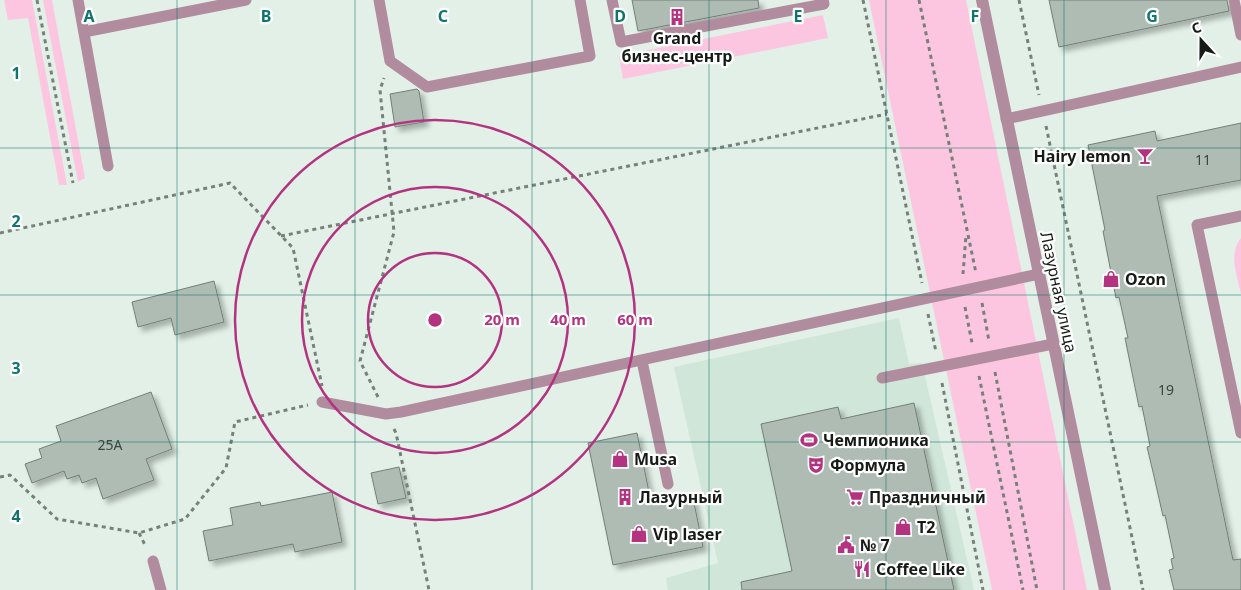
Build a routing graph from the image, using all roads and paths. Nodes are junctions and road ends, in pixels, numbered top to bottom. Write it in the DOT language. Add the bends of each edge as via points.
graph roads {
  1 [pos="37,0"];
  2 [pos="78,0"];
  3 [pos="246,0"];
  4 [pos="379,0"];
  5 [pos="580,0"];
  6 [pos="612,0"];
  7 [pos="823,0"];
  8 [pos="919,0"];
  9 [pos="982,0"];
  10 [pos="1019,0"];
  11 [pos="1234,0"];
  12 [pos="84,32"];
  13 [pos="1241,35"];
  14 [pos="390,60"];
  15 [pos="1241,67"];
  16 [pos="1043,112"];
  17 [pos="886,114"];
  18 [pos="1006,119"];
  19 [pos="108,166"];
  20 [pos="73,183"];
  21 [pos="392,214"];
  22 [pos="1241,216"];
  23 [pos="967,230"];
  24 [pos="0,232"];
  25 [pos="281,236"];
  26 [pos="1039,274"];
  27 [pos="979,287"];
  28 [pos="962,291"];
  29 [pos="1053,344"];
  30 [pos="992,357"];
  31 [pos="975,360"];
  32 [pos="642,361"];
  33 [pos="882,378"];
  34 [pos="324,402"];
  35 [pos="386,414"];
  36 [pos="1241,433"];
  37 [pos="0,477"];
  38 [pos="668,484"];
  39 [pos="153,561"];
  40 [pos="161,590"];
  41 [pos="429,590"];
  42 [pos="1024,590"];
  43 [pos="1036,590"];
  44 [pos="1105,590"];
  45 [pos="1143,590"];
  1 -- 20 [label="path"];
  2 -- 12 [label="lane"];
  3 -- 12 [label="lane"];
  4 -- 14 [label="lane"];
  5 -- 14 [label="lane" via="590,56 427,87"];
  6 -- 7 [label="lane" via="621,42 824,4"];
  8 -- 23 [label="path"];
  9 -- 18 [label="street, Лазурная улица"];
  10 -- 16 [label="path"];
  11 -- 13 [label="lane"];
  12 -- 19 [label="lane"];
  14 -- 21 [label="path" via="380,90"];
  15 -- 16 [label="lane"];
  16 -- 18 [label="lane"];
  16 -- 45 [label="path"];
  17 -- 21 [label="path"];
  18 -- 26 [label="street, Лазурная улица"];
  21 -- 25 [label="path"];
  21 -- 35 [label="path" via="394,232 360,361"];
  22 -- 36 [label="lane" via="1197,225"];
  23 -- 27 [label="path"];
  23 -- 28 [label="path"];
  24 -- 25 [label="path" via="230,183"];
  25 -- 34 [label="path" via="293,248"];
  26 -- 27 [label="lane"];
  26 -- 29 [label="street, Лазурная улица"];
  27 -- 28 [label="lane"];
  27 -- 30 [label="path"];
  28 -- 31 [label="path"];
  28 -- 32 [label="lane"];
  29 -- 30 [label="lane"];
  29 -- 44 [label="street, Лазурная улица"];
  30 -- 31 [label="lane"];
  30 -- 43 [label="path"];
  31 -- 33 [label="lane"];
  31 -- 42 [label="path"];
  32 -- 35 [label="lane"];
  32 -- 38 [label="lane"];
  34 -- 35 [label="lane"];
  34 -- 37 [label="path" via="235,422 226,468 185,519 140,533 57,519 10,476"];
  35 -- 41 [label="path" via="396,434"];
  39 -- 40 [label="lane"];
}
